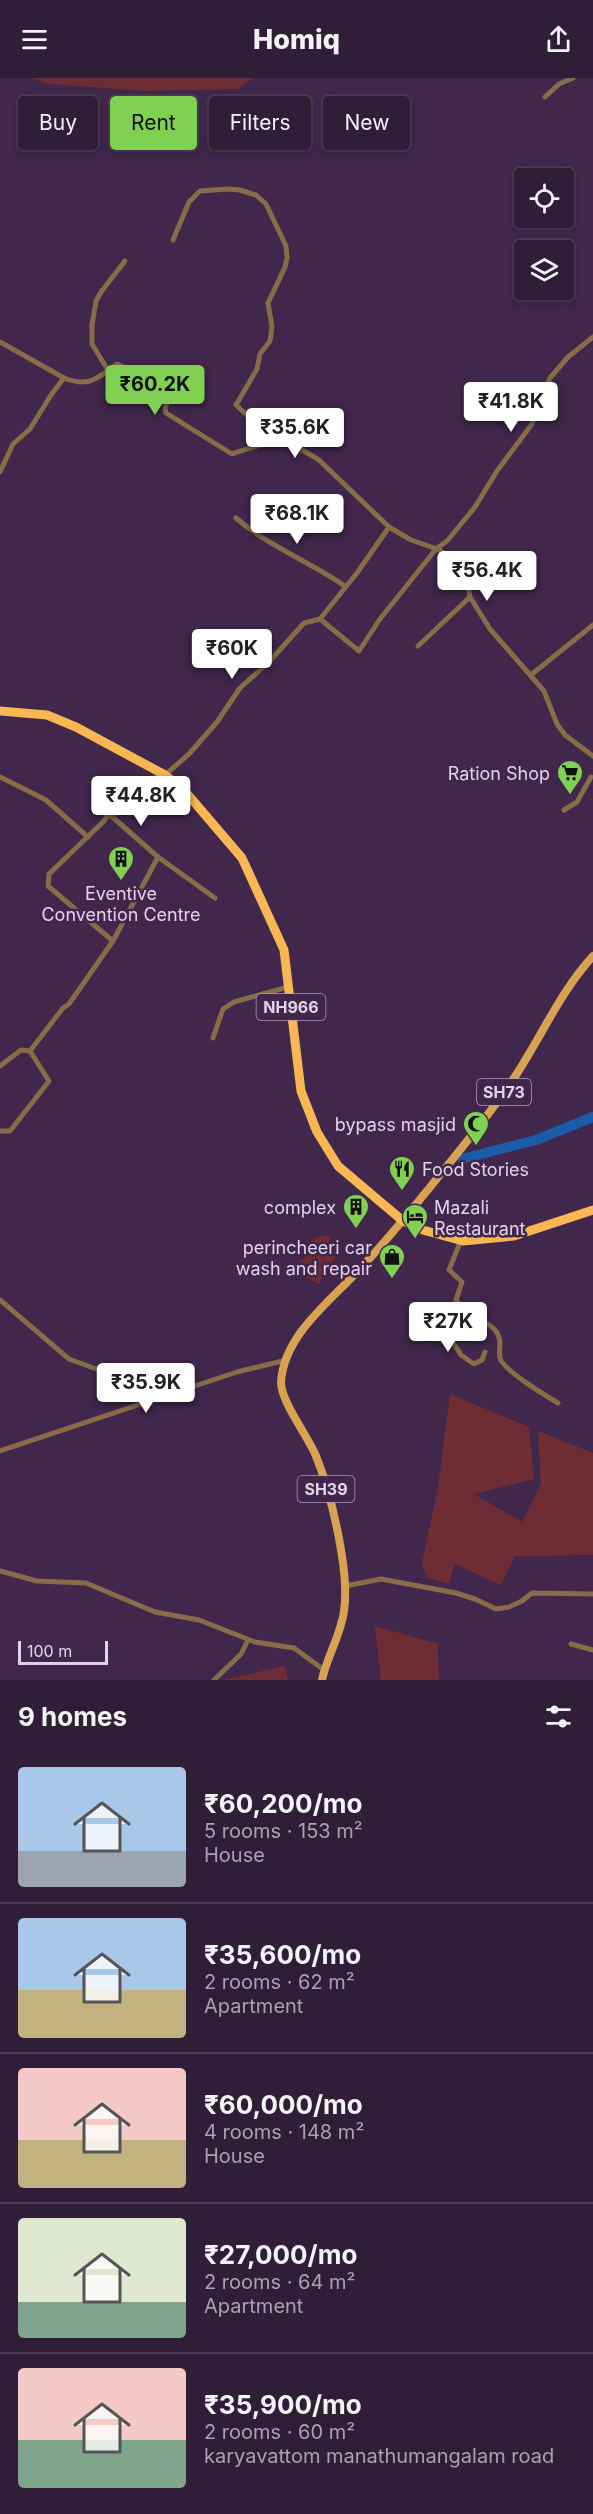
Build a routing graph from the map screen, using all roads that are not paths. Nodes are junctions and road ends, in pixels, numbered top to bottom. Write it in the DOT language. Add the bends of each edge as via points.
graph roads {
  1 [pos="573,78"];
  2 [pos="545,97"];
  3 [pos="173,240"];
  4 [pos="125,261"];
  5 [pos="593,337"];
  6 [pos="0,342"];
  7 [pos="108,370"];
  8 [pos="64,378"];
  9 [pos="275,441"];
  10 [pos="0,472"];
  11 [pos="236,518"];
  12 [pos="389,527"];
  13 [pos="436,549"];
  14 [pos="345,586"];
  15 [pos="470,597"];
  16 [pos="320,619"];
  17 [pos="593,625"];
  18 [pos="418,646"];
  19 [pos="532,674"];
  20 [pos="0,711"];
  21 [pos="593,756"];
  22 [pos="165,775"];
  23 [pos="592,776"];
  24 [pos="0,777"];
  25 [pos="564,810"];
  26 [pos="109,814"];
  27 [pos="88,837"];
  28 [pos="158,857"];
  29 [pos="215,898"];
  30 [pos="113,941"];
  31 [pos="593,956"];
  32 [pos="288,987"];
  33 [pos="213,1038"];
  34 [pos="30,1051"];
  35 [pos="0,1066"];
  36 [pos="0,1131"];
  37 [pos="593,1210"];
  38 [pos="403,1221"];
  39 [pos="461,1240"];
  40 [pos="0,1300"];
  41 [pos="460,1306"];
  42 [pos="412,1311"];
  43 [pos="442,1326"];
  44 [pos="434,1339"];
  45 [pos="485,1352"];
  46 [pos="287,1360"];
  47 [pos="167,1395"];
  48 [pos="558,1403"];
  49 [pos="0,1451"];
  50 [pos="0,1571"];
  51 [pos="345,1586"];
  52 [pos="593,1594"];
  53 [pos="248,1640"];
  54 [pos="571,1644"];
  55 [pos="593,1650"];
  56 [pos="324,1670"];
  57 [pos="214,1680"];
  58 [pos="322,1680"];
  1 -- 2 [label="street"];
  3 -- 9 [label="street" via="189,202 200,191 240,190 256,195 278,225 287,258 268,303 270,341 236,405"];
  4 -- 7 [label="street" via="96,301 92,325 92,344"];
  5 -- 13 [label="street" via="550,378 532,424 475,507"];
  6 -- 8 [label="street"];
  7 -- 8 [label="street" via="86,383"];
  7 -- 9 [label="street" via="117,364 173,388 166,414 232,454"];
  8 -- 10 [label="street" via="30,429 13,444"];
  9 -- 12 [label="street" via="319,460"];
  11 -- 14 [label="street"];
  12 -- 13 [label="street"];
  12 -- 14 [label="street"];
  13 -- 15 [label="street" via="467,579"];
  13 -- 16 [label="street" via="359,651"];
  14 -- 16 [label="street"];
  15 -- 18 [label="street"];
  15 -- 19 [label="street" via="500,641"];
  16 -- 22 [label="street" via="304,623 240,688 189,754"];
  17 -- 19 [label="street"];
  19 -- 21 [label="street" via="565,735"];
  20 -- 22 [label="highway, NH966" via="47,715"];
  22 -- 26 [label="street" via="130,785"];
  22 -- 32 [label="highway, NH966" via="183,789 242,858 284,950"];
  23 -- 25 [label="street" via="577,802"];
  24 -- 27 [label="street" via="46,800"];
  26 -- 27 [label="street"];
  26 -- 28 [label="street"];
  27 -- 30 [label="street" via="49,874 48,886"];
  28 -- 29 [label="street"];
  28 -- 30 [label="street"];
  30 -- 34 [label="street"];
  31 -- 38 [label="main road, SH73" via="571,984 485,1121"];
  32 -- 33 [label="street" via="234,1002 223,1009"];
  32 -- 38 [label="highway, NH966" via="302,1092 317,1132 338,1166"];
  34 -- 35 [label="street" via="21,1050"];
  34 -- 36 [label="street" via="49,1081 10,1131"];
  37 -- 39 [label="highway, NH966" via="514,1236"];
  38 -- 39 [label="highway, NH966"];
  38 -- 46 [label="main road, SH39" via="318,1311 301,1332"];
  39 -- 41 [label="street" via="449,1270 462,1282 456,1299"];
  40 -- 47 [label="street" via="69,1359"];
  41 -- 43 [label="street" via="446,1317"];
  41 -- 48 [label="street" via="495,1329 500,1339 500,1358 507,1370"];
  42 -- 43 [label="street" via="424,1312"];
  43 -- 44 [label="street"];
  43 -- 45 [label="street" via="461,1355 474,1364 482,1360"];
  46 -- 47 [label="street"];
  46 -- 51 [label="main road, SH39" via="281,1383 320,1467"];
  47 -- 49 [label="street"];
  50 -- 53 [label="street" via="37,1581 86,1583 155,1612 199,1620"];
  51 -- 52 [label="street" via="381,1580 456,1593 496,1609 509,1607 532,1593"];
  51 -- 56 [label="main road, SH39" via="344,1612"];
  53 -- 56 [label="street" via="294,1648"];
  53 -- 57 [label="street" via="241,1654"];
  54 -- 55 [label="street"];
  56 -- 58 [label="main road, SH39"];
}
